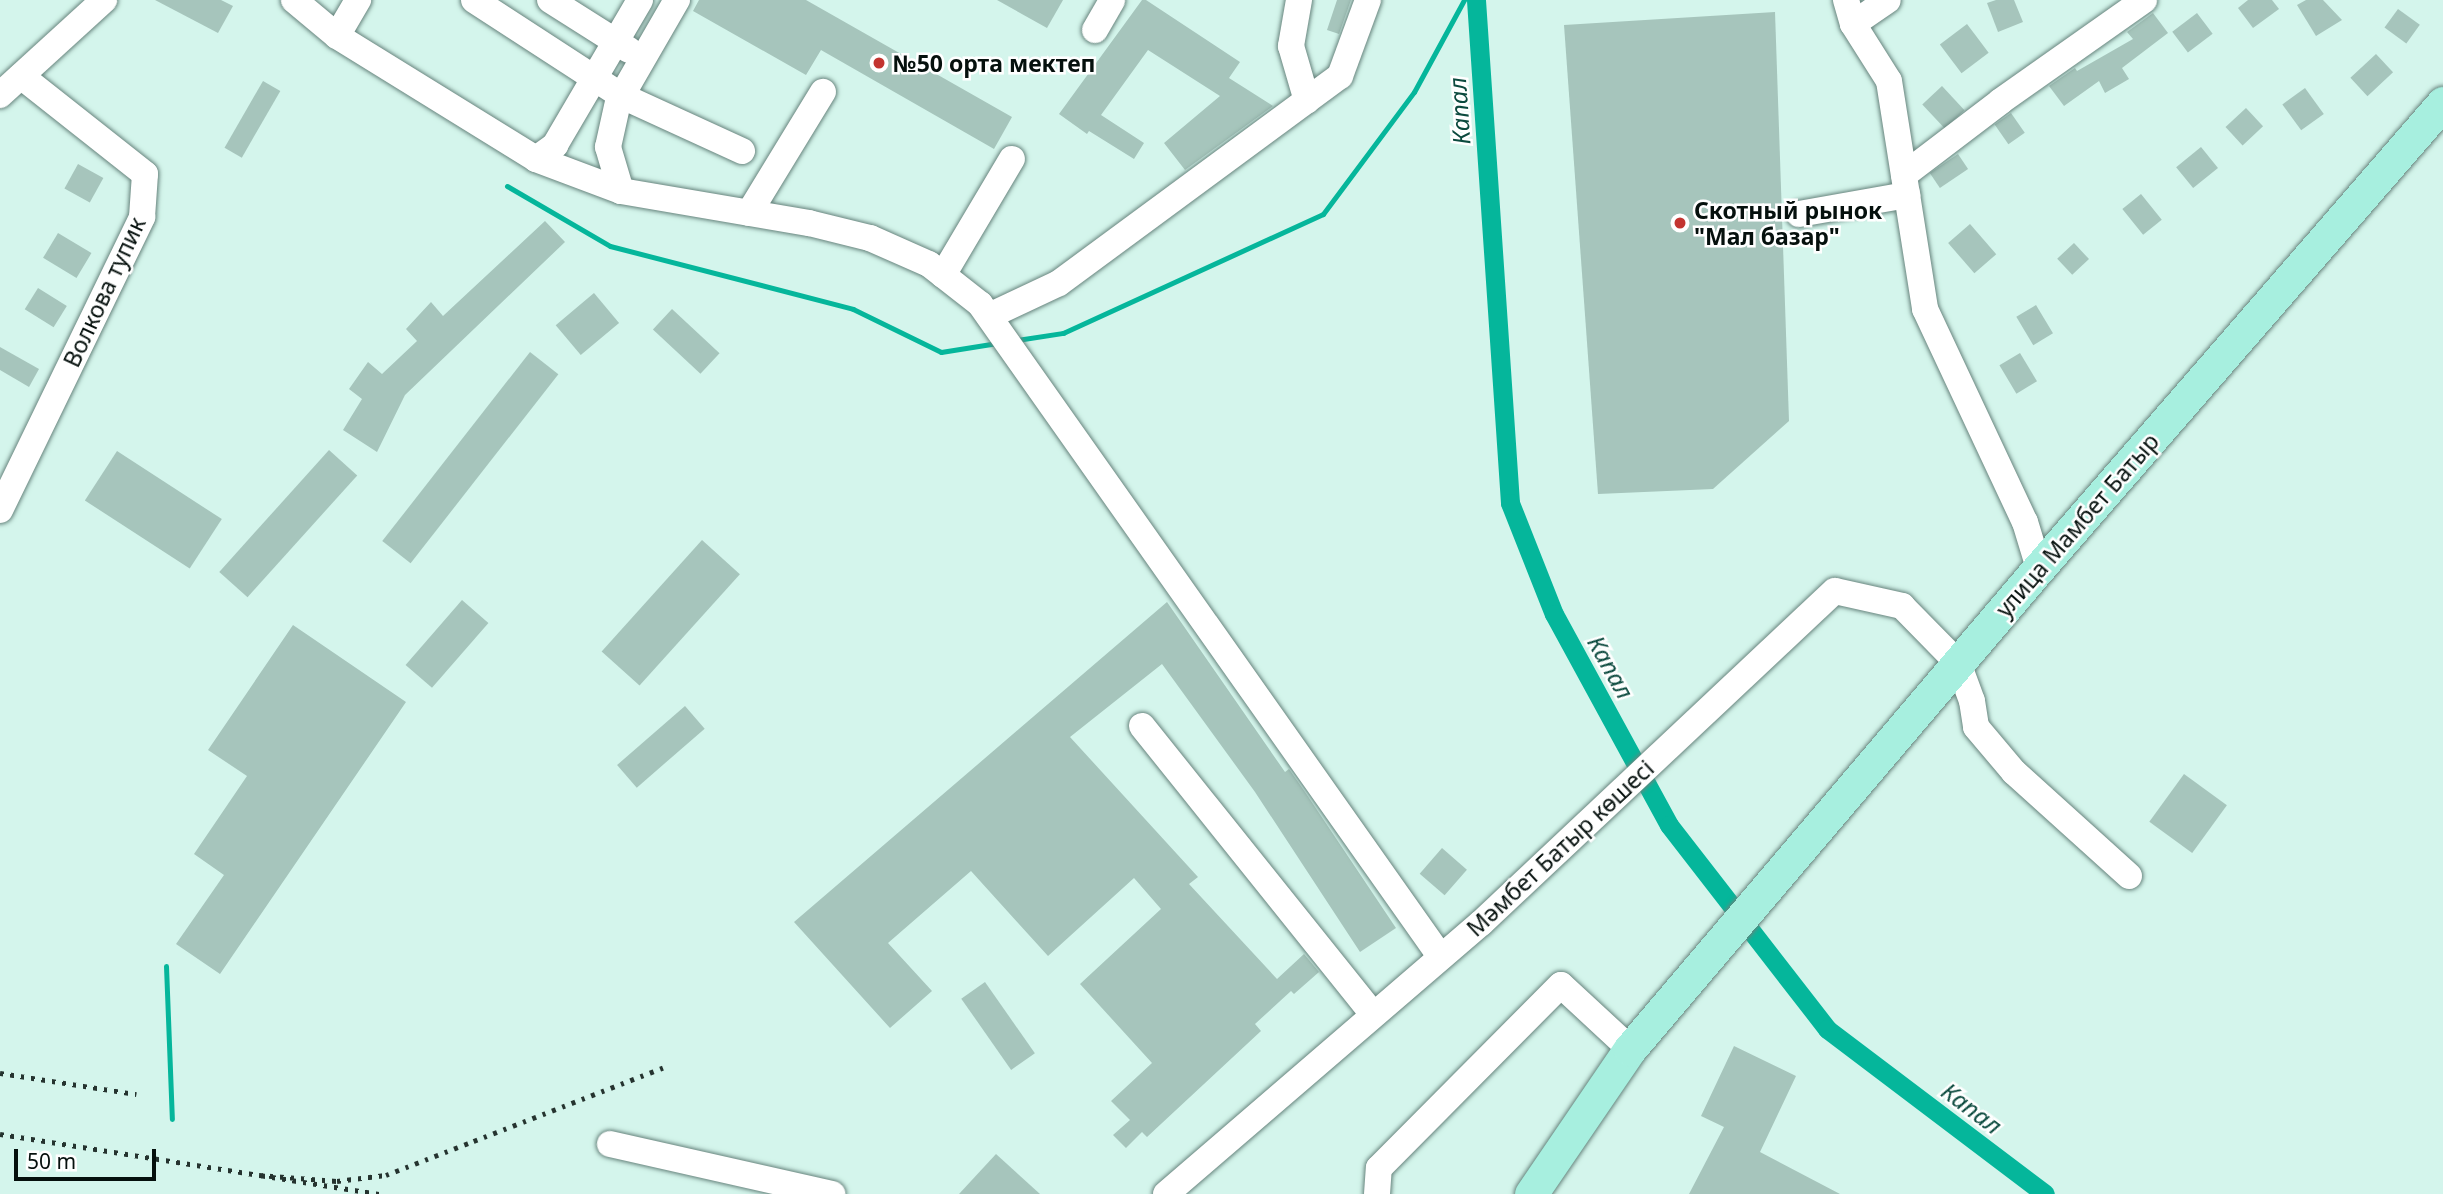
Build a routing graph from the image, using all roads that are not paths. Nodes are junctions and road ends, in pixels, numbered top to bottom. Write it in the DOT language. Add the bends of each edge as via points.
graph roads {
  1 [pos="104,0"];
  2 [pos="294,0"];
  3 [pos="358,0"];
  4 [pos="474,0"];
  5 [pos="550,0"];
  6 [pos="640,0"];
  7 [pos="677,0"];
  8 [pos="1112,0"];
  9 [pos="1299,0"];
  10 [pos="1368,0"];
  11 [pos="1888,0"];
  12 [pos="2144,0"];
  13 [pos="1849,12"];
  14 [pos="1095,30"];
  15 [pos="337,36"];
  16 [pos="616,41"];
  17 [pos="642,59"];
  18 [pos="21,76"];
  19 [pos="595,77"];
  20 [pos="823,92"];
  21 [pos="0,95"];
  22 [pos="622,96"];
  23 [pos="1307,101"];
  24 [pos="2443,103"];
  25 [pos="742,151"];
  26 [pos="537,159"];
  27 [pos="1012,159"];
  28 [pos="1906,185"];
  29 [pos="621,191"];
  30 [pos="750,213"];
  31 [pos="1799,214"];
  32 [pos="943,275"];
  33 [pos="1001,333"];
  34 [pos="0,510"];
  35 [pos="2039,568"];
  36 [pos="1958,663"];
  37 [pos="1143,726"];
  38 [pos="2129,876"];
  39 [pos="1440,956"];
  40 [pos="1373,1014"];
  41 [pos="1630,1049"];
  42 [pos="610,1144"];
  43 [pos="832,1194"];
  44 [pos="1166,1194"];
  45 [pos="1377,1194"];
  46 [pos="1531,1194"];
  1 -- 18 [label="street"];
  2 -- 15 [label="street"];
  3 -- 15 [label="street"];
  4 -- 19 [label="street"];
  5 -- 16 [label="street"];
  6 -- 16 [label="street"];
  7 -- 17 [label="street"];
  8 -- 14 [label="street"];
  9 -- 23 [label="street" via="1291,46"];
  10 -- 23 [label="street" via="1340,76"];
  11 -- 13 [label="street"];
  12 -- 28 [label="street"];
  13 -- 28 [label="street" via="1889,81"];
  15 -- 26 [label="street"];
  16 -- 17 [label="street"];
  16 -- 19 [label="street"];
  17 -- 22 [label="street"];
  18 -- 21 [label="street"];
  18 -- 34 [label="street, Волкова тупик" via="145,174 142,218"];
  19 -- 22 [label="street"];
  19 -- 26 [label="street" via="555,145"];
  20 -- 30 [label="street"];
  22 -- 25 [label="street"];
  22 -- 29 [label="street" via="608,148"];
  23 -- 33 [label="street" via="1059,283"];
  24 -- 35 [label="main road, улица Мамбет Батыр"];
  26 -- 29 [label="street"];
  27 -- 32 [label="street"];
  28 -- 31 [label="street"];
  28 -- 35 [label="street" via="1925,309 2025,522"];
  29 -- 30 [label="street"];
  30 -- 32 [label="street" via="870,239 929,264"];
  32 -- 33 [label="street" via="980,304"];
  33 -- 39 [label="street"];
  35 -- 36 [label="main road, улица Мамбет Батыр"];
  36 -- 38 [label="street" via="1976,727 2014,772"];
  36 -- 39 [label="street, Мәмбет Батыр көшесі" via="1902,606 1835,591 1481,923"];
  36 -- 41 [label="main road, улица Мамбет Батыр"];
  37 -- 40 [label="street"];
  39 -- 40 [label="street, Мәмбет Батыр көшесі"];
  40 -- 44 [label="street, Мәмбет Батыр көшесі"];
  41 -- 45 [label="street" via="1561,985 1379,1168"];
  41 -- 46 [label="main road"];
  42 -- 43 [label="street"];
}
